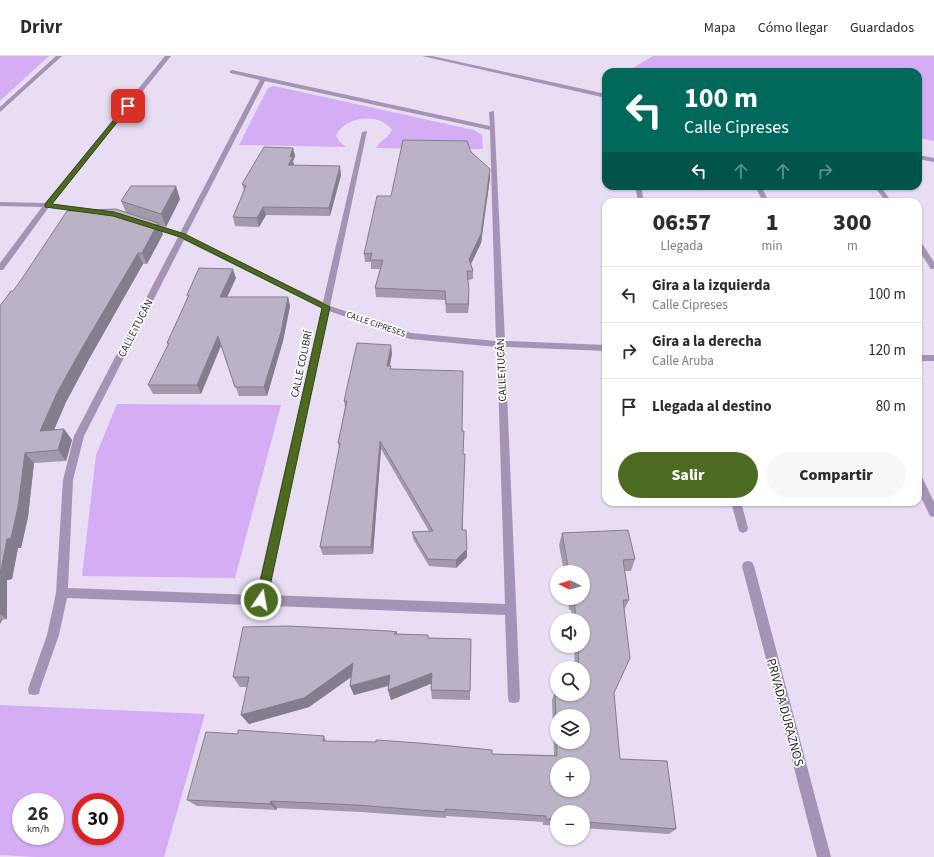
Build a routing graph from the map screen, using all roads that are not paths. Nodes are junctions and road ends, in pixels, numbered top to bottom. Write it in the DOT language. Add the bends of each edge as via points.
graph roads {
  1 [pos="59,56"];
  2 [pos="168,56"];
  3 [pos="425,56"];
  4 [pos="232,72"];
  5 [pos="263,79"];
  6 [pos="602,95"];
  7 [pos="0,110"];
  8 [pos="492,112"];
  9 [pos="492,129"];
  10 [pos="365,132"];
  11 [pos="922,158"];
  12 [pos="934,160"];
  13 [pos="0,204"];
  14 [pos="47,205"];
  15 [pos="107,213"];
  16 [pos="137,221"];
  17 [pos="182,236"];
  18 [pos="922,250"];
  19 [pos="934,267"];
  20 [pos="0,268"];
  21 [pos="326,307"];
  22 [pos="500,344"];
  23 [pos="602,348"];
  24 [pos="922,358"];
  25 [pos="934,358"];
  26 [pos="922,488"];
  27 [pos="737,506"];
  28 [pos="934,513"];
  29 [pos="743,528"];
  30 [pos="748,566"];
  31 [pos="62,593"];
  32 [pos="261,600"];
  33 [pos="510,610"];
  34 [pos="34,689"];
  35 [pos="514,697"];
  36 [pos="824,857"];
  1 -- 7 [label="street"];
  2 -- 14 [label="street"];
  3 -- 6 [label="street"];
  4 -- 5 [label="street"];
  5 -- 9 [label="street"];
  5 -- 17 [label="street, CALLE TUCÁN"];
  8 -- 9 [label="street, CALLE TUCÁN"];
  9 -- 22 [label="street, CALLE TUCÁN"];
  10 -- 21 [label="street, CALLE COLIBRÍ"];
  11 -- 12 [label="street"];
  13 -- 14 [label="street"];
  14 -- 15 [label="street"];
  14 -- 20 [label="street"];
  16 -- 17 [label="street, CALLE CIPRESES"];
  17 -- 21 [label="street, CALLE CIPRESES"];
  17 -- 31 [label="street, CALLE TUCÁN" via="79,436 68,480"];
  18 -- 19 [label="street"];
  21 -- 22 [label="street, CALLE CIPRESES" via="410,336"];
  21 -- 32 [label="street, CALLE COLIBRÍ"];
  22 -- 23 [label="street, CALLE CIPRESES"];
  22 -- 33 [label="street, CALLE TUCÁN"];
  24 -- 25 [label="street"];
  26 -- 28 [label="street"];
  27 -- 29 [label="street"];
  30 -- 36 [label="street, PRIVADA DURAZNOS"];
  31 -- 32 [label="street"];
  31 -- 34 [label="street, CALLE TUCÁN" via="54,635"];
  32 -- 33 [label="street"];
  33 -- 35 [label="street, CALLE TUCÁN"];
}
